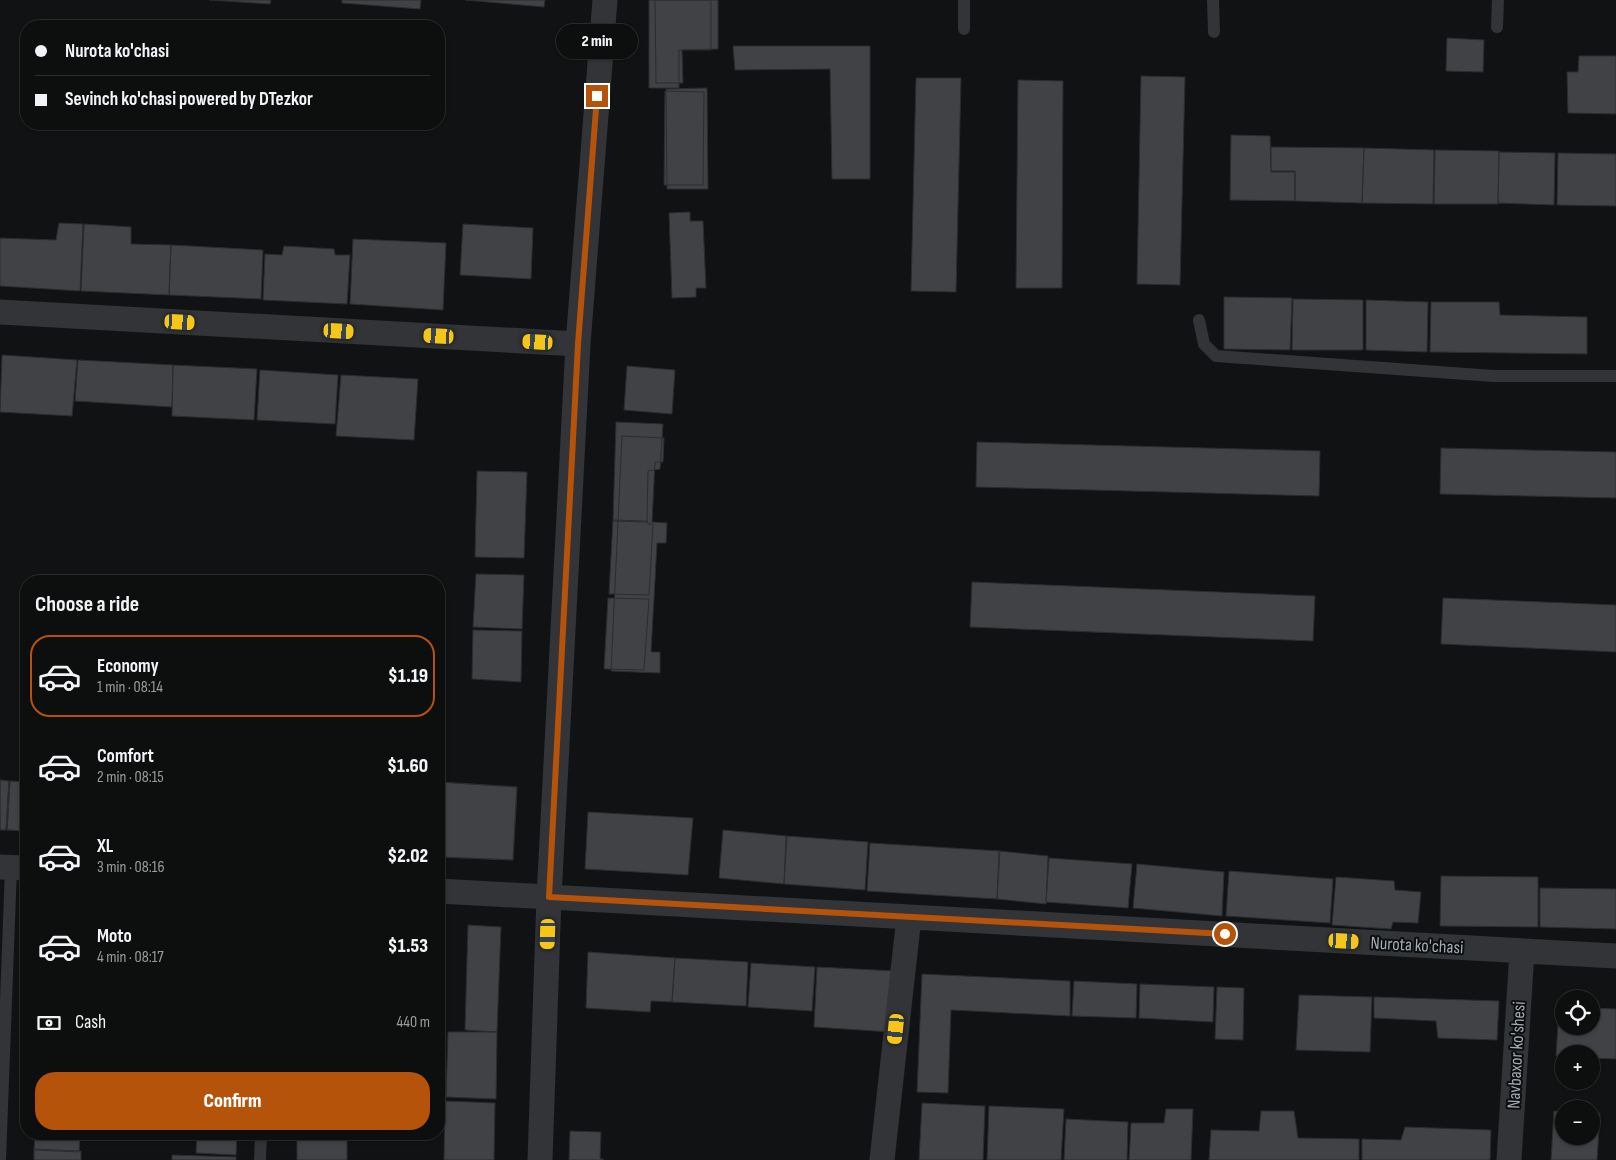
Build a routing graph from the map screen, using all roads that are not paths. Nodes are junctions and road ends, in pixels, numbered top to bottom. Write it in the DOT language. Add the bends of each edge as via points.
graph roads {
  1 [pos="604,0"];
  2 [pos="964,0"];
  3 [pos="1213,0"];
  4 [pos="1498,0"];
  5 [pos="1497,27"];
  6 [pos="964,29"];
  7 [pos="1214,32"];
  8 [pos="0,312"];
  9 [pos="1199,320"];
  10 [pos="578,344"];
  11 [pos="1616,376"];
  12 [pos="12,868"];
  13 [pos="445,891"];
  14 [pos="549,897"];
  15 [pos="909,917"];
  16 [pos="1522,950"];
  17 [pos="1616,956"];
  18 [pos="261,1140"];
  19 [pos="0,1160"];
  20 [pos="260,1160"];
  21 [pos="540,1160"];
  22 [pos="882,1160"];
  23 [pos="1509,1160"];
  1 -- 10 [label="street"];
  2 -- 6 [label="lane"];
  3 -- 7 [label="lane"];
  4 -- 5 [label="lane"];
  8 -- 10 [label="street"];
  9 -- 11 [label="lane" via="1204,344 1216,356 1494,376"];
  10 -- 14 [label="street"];
  12 -- 19 [label="lane"];
  13 -- 14 [label="street, Nurota ko'chasi"];
  14 -- 15 [label="street, Nurota ko'chasi"];
  14 -- 21 [label="street"];
  15 -- 16 [label="street, Nurota ko'chasi"];
  15 -- 22 [label="street"];
  16 -- 17 [label="street, Nurota ko'chasi"];
  16 -- 23 [label="street, Navbaxor ko'shesi"];
  18 -- 20 [label="lane"];
}
